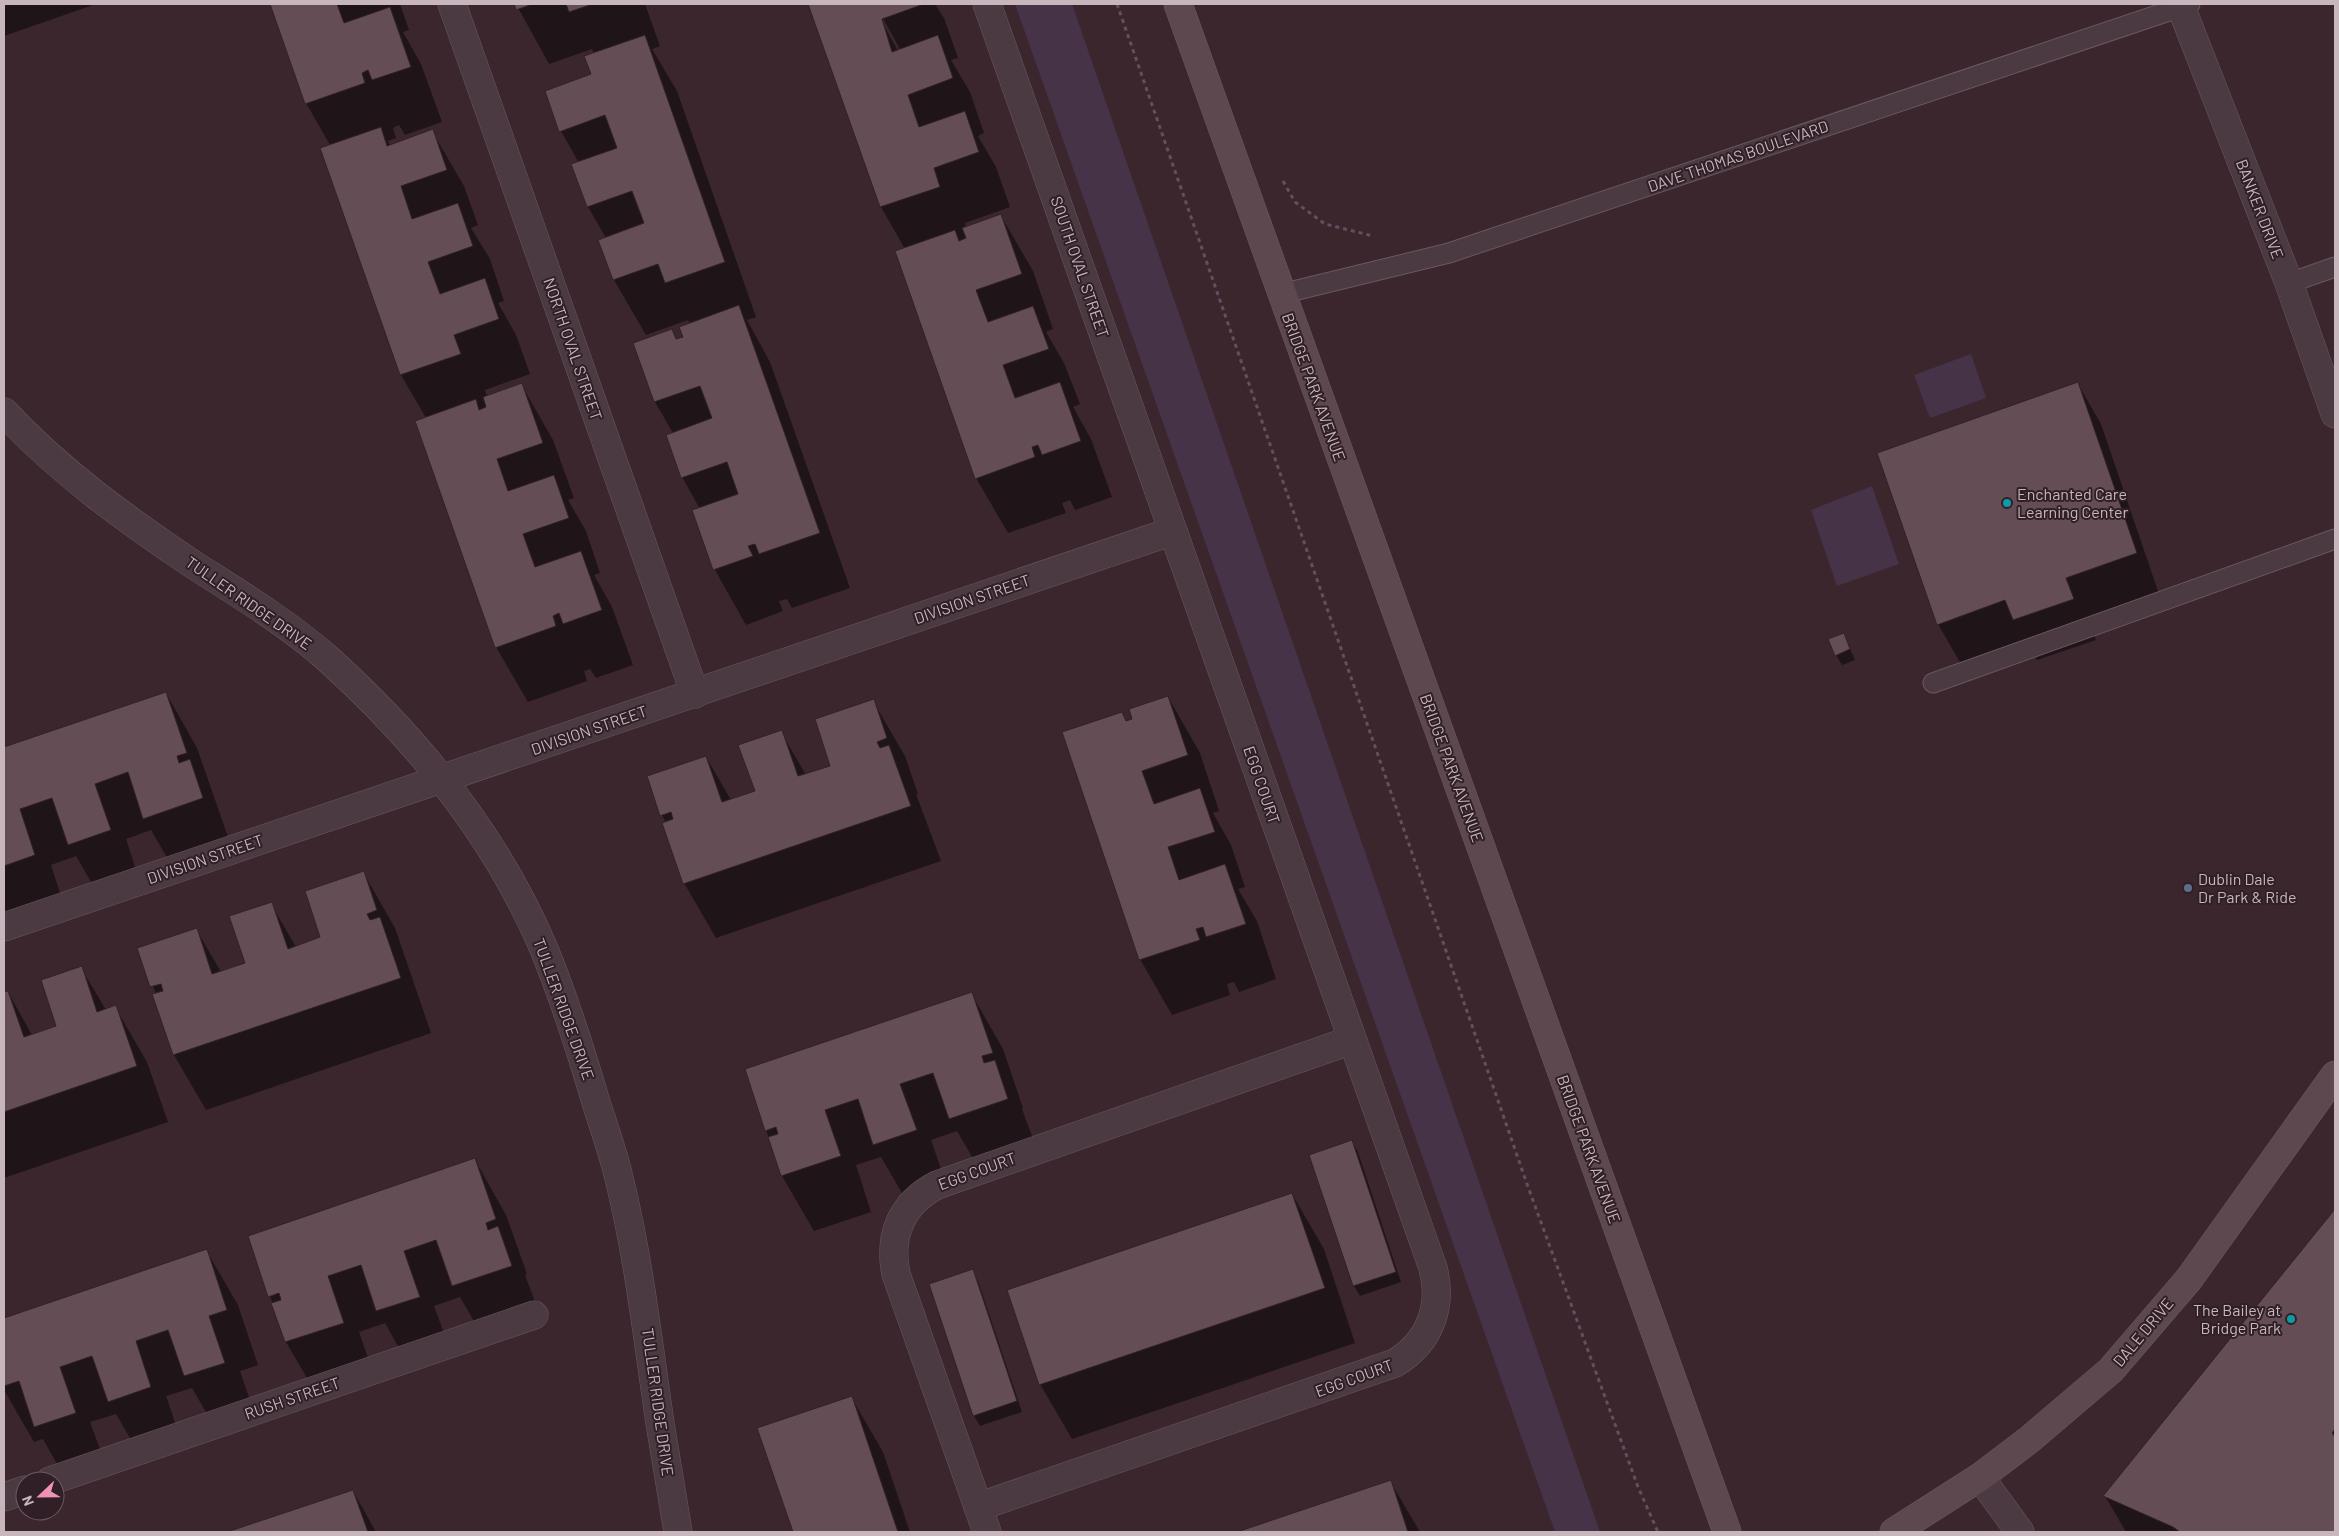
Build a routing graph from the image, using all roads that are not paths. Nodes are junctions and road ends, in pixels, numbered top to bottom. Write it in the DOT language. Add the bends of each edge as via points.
graph roads {
  1 [pos="452,4"];
  2 [pos="987,4"];
  3 [pos="1178,4"];
  4 [pos="2186,5"];
  5 [pos="2335,267"];
  6 [pos="2289,283"];
  7 [pos="1281,294"];
  8 [pos="4,412"];
  9 [pos="2335,414"];
  10 [pos="1172,530"];
  11 [pos="2335,539"];
  12 [pos="1933,684"];
  13 [pos="695,694"];
  14 [pos="442,780"];
  15 [pos="4,927"];
  16 [pos="1352,1040"];
  17 [pos="2335,1075"];
  18 [pos="534,1315"];
  19 [pos="65,1476"];
  20 [pos="1980,1477"];
  21 [pos="982,1520"];
  22 [pos="678,1532"];
  23 [pos="1727,1532"];
  24 [pos="1894,1532"];
  25 [pos="2020,1532"];
  1 -- 13 [label="street, NORTH OVAL STREET"];
  2 -- 10 [label="street, SOUTH OVAL STREET"];
  3 -- 7 [label="street, BRIDGE PARK AVENUE"];
  4 -- 6 [label="street, BANKER DRIVE"];
  4 -- 7 [label="lane, DAVE THOMAS BOULEVARD" via="1458,250"];
  5 -- 6 [label="lane"];
  6 -- 9 [label="street, BANKER DRIVE"];
  7 -- 23 [label="street, BRIDGE PARK AVENUE"];
  8 -- 14 [label="street, TULLER RIDGE DRIVE" via="86,487 156,540 255,603 324,655 382,710"];
  10 -- 13 [label="street, DIVISION STREET"];
  10 -- 16 [label="street, EGG COURT"];
  11 -- 12 [label="lane"];
  13 -- 14 [label="street, DIVISION STREET"];
  14 -- 15 [label="street, DIVISION STREET"];
  14 -- 22 [label="street, TULLER RIDGE DRIVE" via="490,848 526,912 555,976 584,1060 619,1178 645,1315"];
  16 -- 21 [label="street, EGG COURT" via="1436,1280 1437,1305 1423,1339 1407,1357 1385,1368"];
  16 -- 21 [label="street, EGG COURT" via="937,1184 908,1206 894,1238 892,1250 896,1274"];
  17 -- 20 [label="street, DALE DRIVE" via="2189,1279 2111,1370"];
  18 -- 19 [label="street, RUSH STREET"];
  20 -- 24 [label="street, DALE DRIVE"];
  20 -- 25 [label="street"];
}
